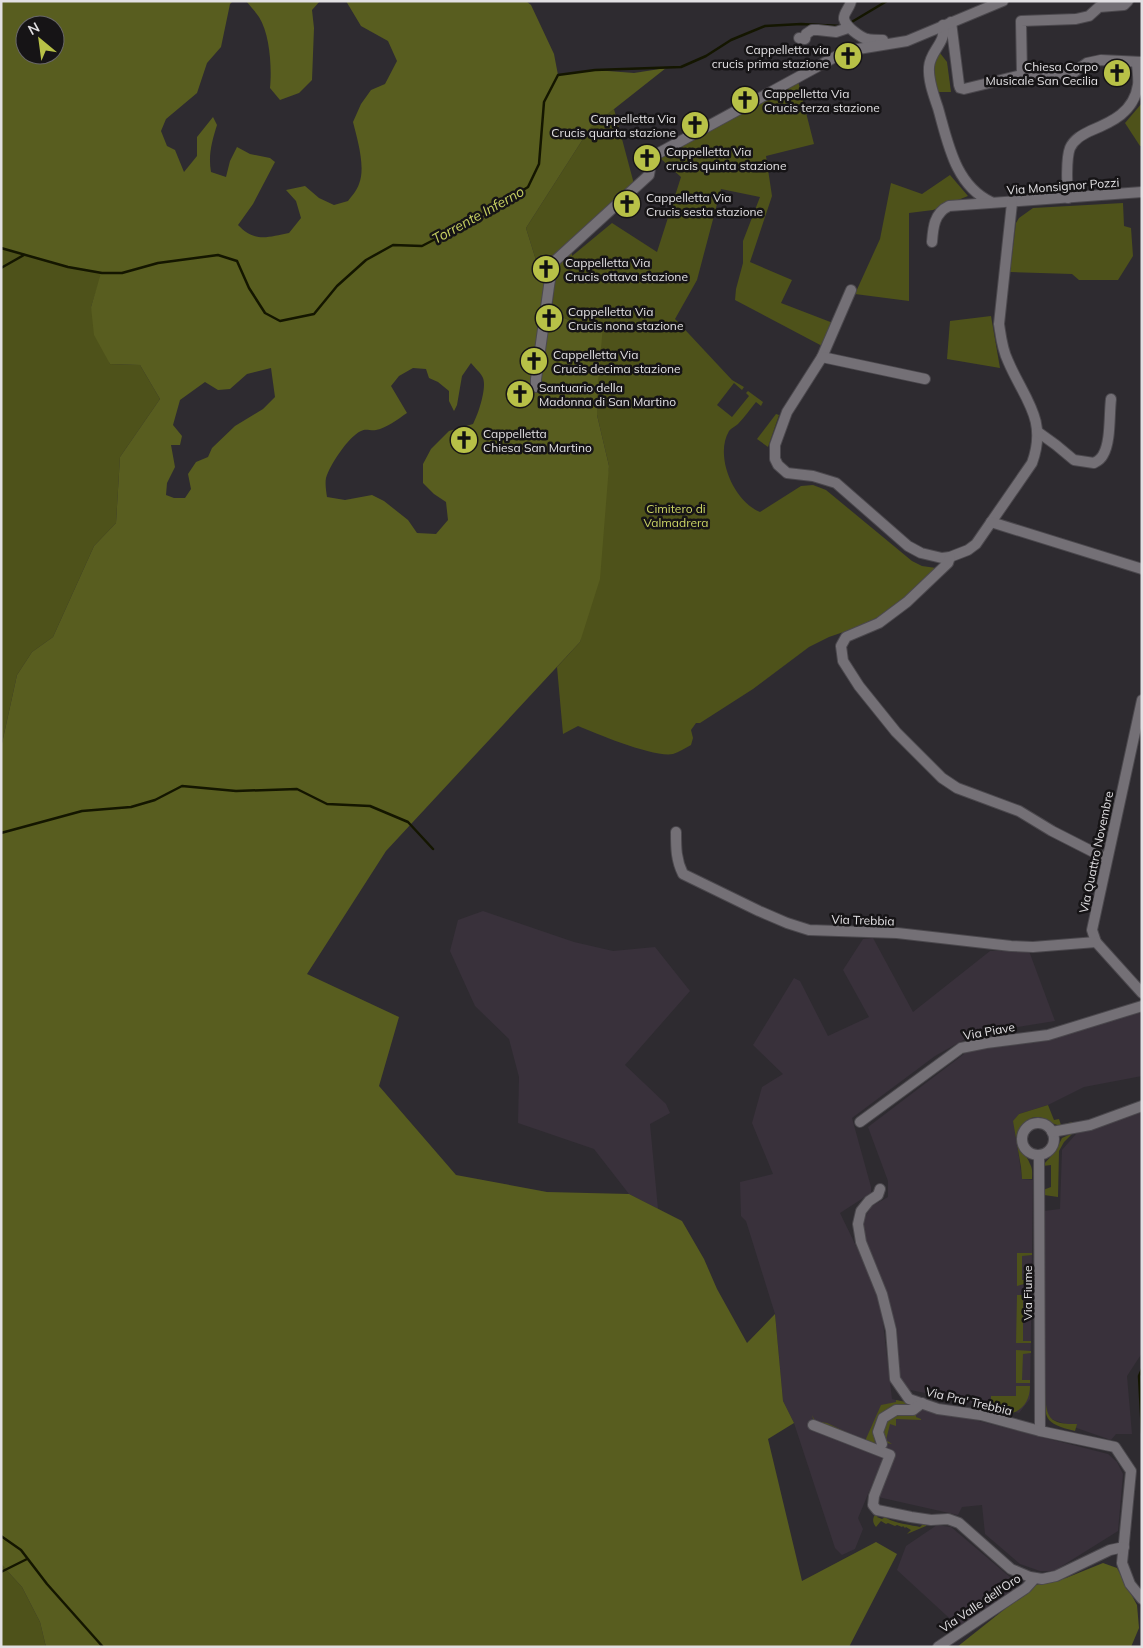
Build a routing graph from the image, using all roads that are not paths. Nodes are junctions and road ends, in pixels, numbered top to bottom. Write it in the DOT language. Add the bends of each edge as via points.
graph roads {
  1 [pos="851,1"];
  2 [pos="1003,1"];
  3 [pos="1128,1"];
  4 [pos="947,23"];
  5 [pos="846,24"];
  6 [pos="800,38"];
  7 [pos="897,41"];
  8 [pos="1139,62"];
  9 [pos="1022,75"];
  10 [pos="974,192"];
  11 [pos="1140,194"];
  12 [pos="1068,198"];
  13 [pos="992,202"];
  14 [pos="1012,203"];
  15 [pos="966,204"];
  16 [pos="932,242"];
  17 [pos="851,290"];
  18 [pos="822,358"];
  19 [pos="925,379"];
  20 [pos="536,387"];
  21 [pos="1111,399"];
  22 [pos="1038,432"];
  23 [pos="991,522"];
  24 [pos="950,558"];
  25 [pos="1142,569"];
  26 [pos="1142,700"];
  27 [pos="676,832"];
  28 [pos="1107,859"];
  29 [pos="1096,942"];
  30 [pos="1142,994"];
  31 [pos="1142,1006"];
  32 [pos="1142,1106"];
  33 [pos="860,1122"];
  34 [pos="1052,1132"];
  35 [pos="1039,1155"];
  36 [pos="880,1189"];
  37 [pos="922,1403"];
  38 [pos="813,1425"];
  39 [pos="1040,1431"];
  40 [pos="882,1444"];
  41 [pos="1124,1547"];
  42 [pos="1035,1578"];
  43 [pos="1142,1599"];
  44 [pos="938,1647"];
  1 -- 5 [label="street" via="845,13"];
  2 -- 4 [label="street"];
  3 -- 9 [label="street" via="1124,5 1099,7 1089,16 1076,20 1022,21"];
  4 -- 7 [label="street" via="906,41"];
  4 -- 9 [label="street" via="960,88"];
  4 -- 10 [label="street" via="928,73 954,161"];
  5 -- 6 [label="street" via="836,32 812,30 805,38"];
  5 -- 7 [label="street" via="868,39"];
  7 -- 20 [label="street" via="846,50 657,154 649,175 552,266"];
  8 -- 9 [label="street" via="1106,59 1087,64 1070,75"];
  8 -- 12 [label="street" via="1138,84 1128,107 1119,117 1080,136 1069,150"];
  10 -- 13 [label="street"];
  10 -- 15 [label="street" via="973,199"];
  11 -- 12 [label="street, Via Monsignor Pozzi"];
  12 -- 14 [label="street, Via Monsignor Pozzi"];
  13 -- 14 [label="street, Via Monsignor Pozzi"];
  13 -- 15 [label="street, Via Monsignor Pozzi"];
  14 -- 22 [label="street" via="1000,324 1002,343 1034,414"];
  15 -- 16 [label="street, Via Monsignor Pozzi" via="949,206 940,212 934,221"];
  17 -- 18 [label="street"];
  18 -- 19 [label="street"];
  18 -- 24 [label="street" via="787,412 775,445 775,459 782,470 836,483 908,546 921,553"];
  21 -- 22 [label="street" via="1107,444 1104,455 1094,463 1074,460"];
  22 -- 23 [label="street" via="1032,463"];
  23 -- 24 [label="street" via="976,544"];
  23 -- 25 [label="street"];
  24 -- 28 [label="street" via="906,602 878,623 846,637 842,646 843,661 896,732 942,778 957,788 1018,811"];
  26 -- 28 [label="street, Via Quattro Novembre"];
  27 -- 29 [label="street, Via Trebbia" via="676,853 684,874 759,911 810,930 897,934 1012,946"];
  28 -- 29 [label="street, Via Quattro Novembre" via="1092,930"];
  29 -- 30 [label="street"];
  31 -- 33 [label="street, Via Piave" via="1048,1035 961,1048"];
  32 -- 34 [label="street" via="1090,1124"];
  34 -- 35 [label="street" via="1054,1144"];
  34 -- 35 [label="street" via="1048,1126 1037,1124 1023,1135 1025,1147"];
  35 -- 39 [label="street, Via Fiume"];
  36 -- 37 [label="street, Via Pra' Trebbia" via="861,1211 858,1224 891,1330 895,1379 909,1399"];
  37 -- 39 [label="street, Via Pra' Trebbia"];
  37 -- 40 [label="street" via="913,1410 896,1410 883,1418 878,1432"];
  38 -- 42 [label="street" via="890,1455 874,1496 873,1505 877,1510 959,1523 1011,1570"];
  39 -- 41 [label="street, Via Pra' Trebbia" via="1115,1447 1131,1471"];
  41 -- 42 [label="street" via="1110,1550 1056,1576"];
  41 -- 43 [label="street, Via Pra' Trebbia" via="1122,1563 1130,1584"];
  42 -- 44 [label="street, Via Valle dell'Oro" via="1026,1588"];
}
